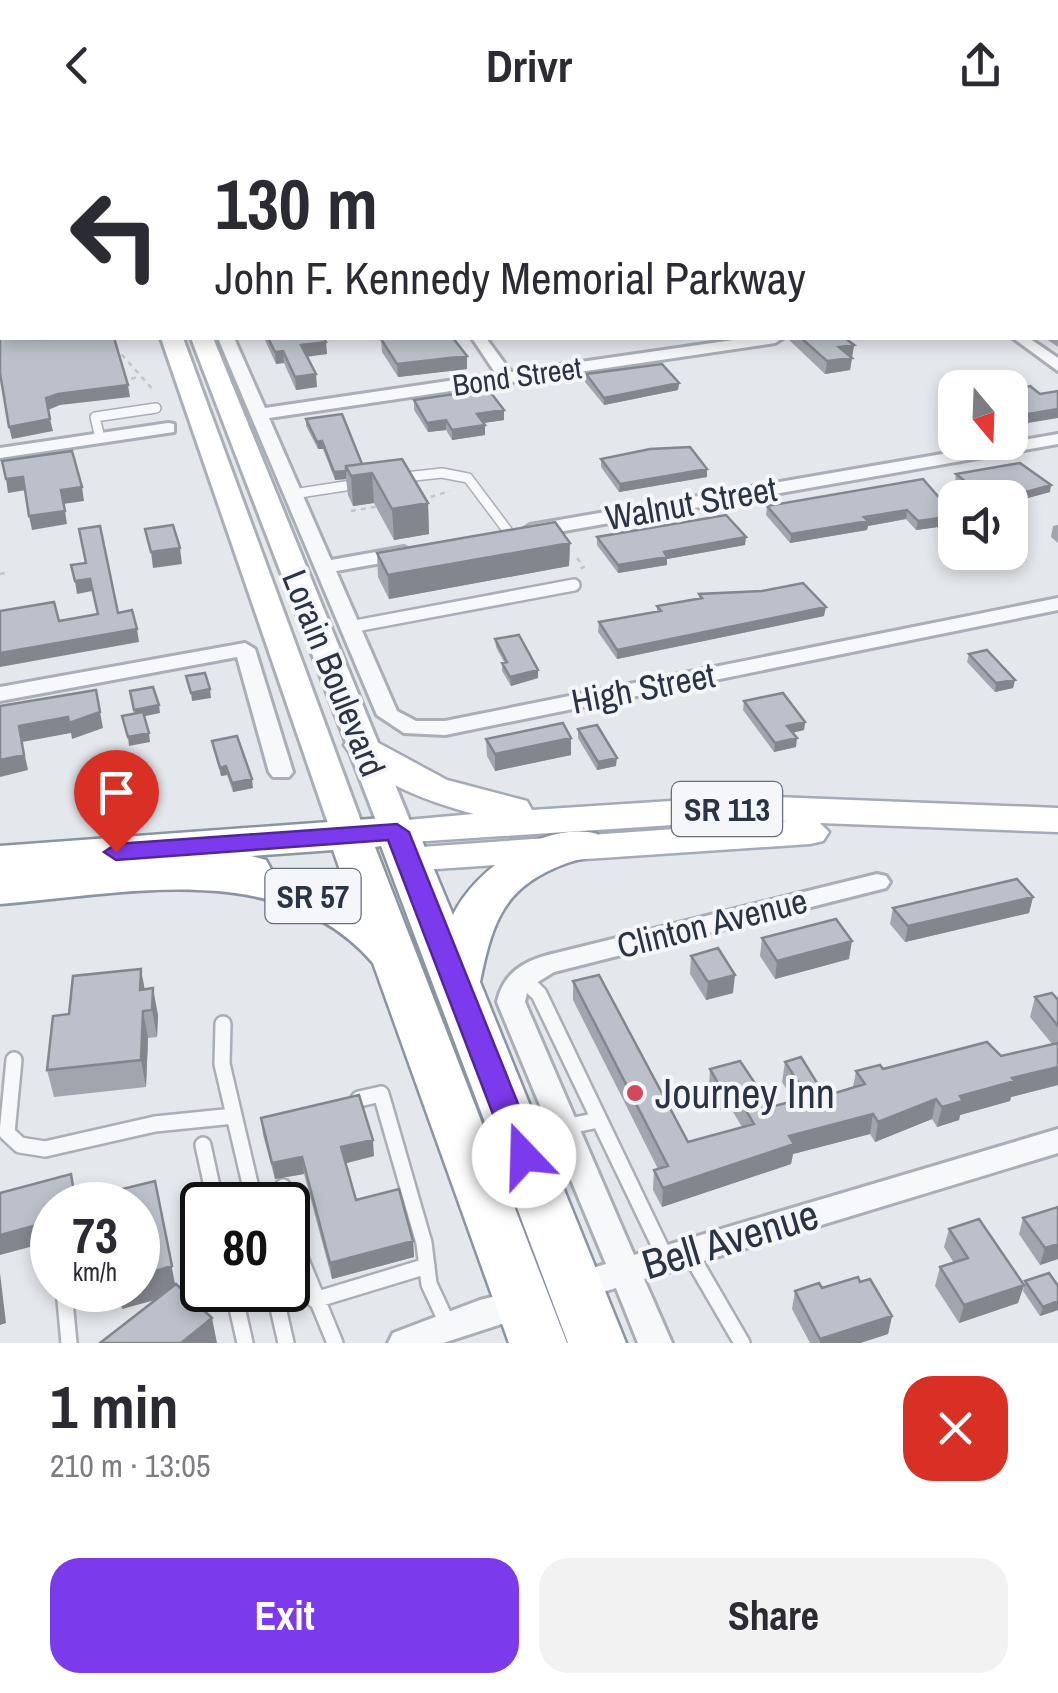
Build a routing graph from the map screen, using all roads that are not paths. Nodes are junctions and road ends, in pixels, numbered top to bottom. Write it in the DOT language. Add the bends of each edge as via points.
graph roads {
  1 [pos="173,340"];
  2 [pos="203,340"];
  3 [pos="227,340"];
  4 [pos="479,340"];
  5 [pos="745,340"];
  6 [pos="1023,340"];
  7 [pos="1058,366"];
  8 [pos="506,377"];
  9 [pos="158,403"];
  10 [pos="259,414"];
  11 [pos="168,428"];
  12 [pos="100,438"];
  13 [pos="1058,438"];
  14 [pos="0,453"];
  15 [pos="293,494"];
  16 [pos="501,536"];
  17 [pos="417,550"];
  18 [pos="324,567"];
  19 [pos="574,585"];
  20 [pos="1058,604"];
  21 [pos="350,627"];
  22 [pos="0,694"];
  23 [pos="362,745"];
  24 [pos="281,772"];
  25 [pos="615,815"];
  26 [pos="1058,820"];
  27 [pos="1058,840"];
  28 [pos="582,844"];
  29 [pos="402,845"];
  30 [pos="354,848"];
  31 [pos="0,860"];
  32 [pos="200,874"];
  33 [pos="877,882"];
  34 [pos="0,889"];
  35 [pos="400,968"];
  36 [pos="520,978"];
  37 [pos="456,982"];
  38 [pos="224,1024"];
  39 [pos="14,1060"];
  40 [pos="359,1099"];
  41 [pos="234,1116"];
  42 [pos="598,1120"];
  43 [pos="565,1128"];
  44 [pos="1058,1141"];
  45 [pos="203,1146"];
  46 [pos="211,1182"];
  47 [pos="249,1182"];
  48 [pos="678,1255"];
  49 [pos="427,1266"];
  50 [pos="310,1281"];
  51 [pos="316,1300"];
  52 [pos="565,1301"];
  53 [pos="66,1312"];
  54 [pos="238,1312"];
  55 [pos="279,1312"];
  56 [pos="448,1325"];
  57 [pos="69,1343"];
  58 [pos="244,1343"];
  59 [pos="286,1343"];
  60 [pos="335,1343"];
  61 [pos="404,1343"];
  62 [pos="597,1343"];
  63 [pos="655,1343"];
  64 [pos="742,1343"];
  1 -- 30 [label="main road, Lorain Boulevard"];
  2 -- 23 [label="main road, Lorain Boulevard"];
  3 -- 10 [label="street, Lorain Boulevard"];
  4 -- 8 [label="street"];
  5 -- 8 [label="street, Bond Street"];
  6 -- 7 [label="street"];
  8 -- 10 [label="street, Bond Street"];
  9 -- 12 [label="lane" via="95,417"];
  10 -- 15 [label="street, Lorain Boulevard"];
  11 -- 12 [label="street"];
  12 -- 14 [label="street"];
  13 -- 16 [label="street, Walnut Street"];
  15 -- 16 [label="lane" via="459,472 476,480"];
  15 -- 18 [label="street, Lorain Boulevard"];
  17 -- 18 [label="street"];
  18 -- 21 [label="street, High Street"];
  19 -- 21 [label="lane"];
  20 -- 21 [label="street, High Street" via="429,730 388,716"];
  22 -- 24 [label="street" via="245,649"];
  23 -- 25 [label="main road" via="453,798 493,808"];
  23 -- 29 [label="main road, Lorain Boulevard"];
  25 -- 26 [label="main road, SR 113" via="831,809"];
  25 -- 29 [label="main road, SR 113"];
  27 -- 28 [label="main road, SR 113" via="852,831"];
  28 -- 29 [label="main road, SR 113"];
  28 -- 37 [label="highway" via="514,869 489,890 472,915"];
  29 -- 30 [label="highway, SR 113"];
  29 -- 37 [label="highway, Lorain Boulevard / SR 57"];
  30 -- 31 [label="highway, SR 57"];
  30 -- 32 [label="highway, SR 113"];
  30 -- 35 [label="highway, Lorain Boulevard"];
  32 -- 34 [label="highway, SR 57"];
  32 -- 35 [label="highway, SR 57" via="322,898 382,940"];
  33 -- 36 [label="street, Clinton Avenue" via="548,964"];
  35 -- 52 [label="highway, Lorain Boulevard / SR 57"];
  36 -- 42 [label="lane" via="539,994"];
  36 -- 43 [label="street, Lorain Boulevard" via="512,1002"];
  37 -- 52 [label="highway, Lorain Boulevard / SR 57"];
  38 -- 41 [label="lane" via="222,1064"];
  39 -- 41 [label="lane" via="7,1132 20,1145 45,1149 155,1124"];
  40 -- 49 [label="lane" via="381,1094"];
  41 -- 47 [label="lane"];
  42 -- 43 [label="lane"];
  42 -- 48 [label="lane"];
  43 -- 52 [label="street, Lorain Boulevard"];
  44 -- 48 [label="street, Bell Avenue"];
  45 -- 46 [label="lane"];
  48 -- 52 [label="street, Bell Avenue"];
  48 -- 64 [label="lane" via="720,1298"];
  49 -- 51 [label="lane"];
  49 -- 56 [label="lane"];
  50 -- 51 [label="lane"];
  51 -- 60 [label="lane"];
  52 -- 56 [label="street, Bell Avenue"];
  52 -- 62 [label="highway, Lorain Boulevard / SR 57"];
  52 -- 63 [label="street, Lorain Boulevard"];
  53 -- 57 [label="lane"];
  54 -- 58 [label="lane"];
  55 -- 59 [label="lane"];
  56 -- 61 [label="street, Bell Avenue"];
}
